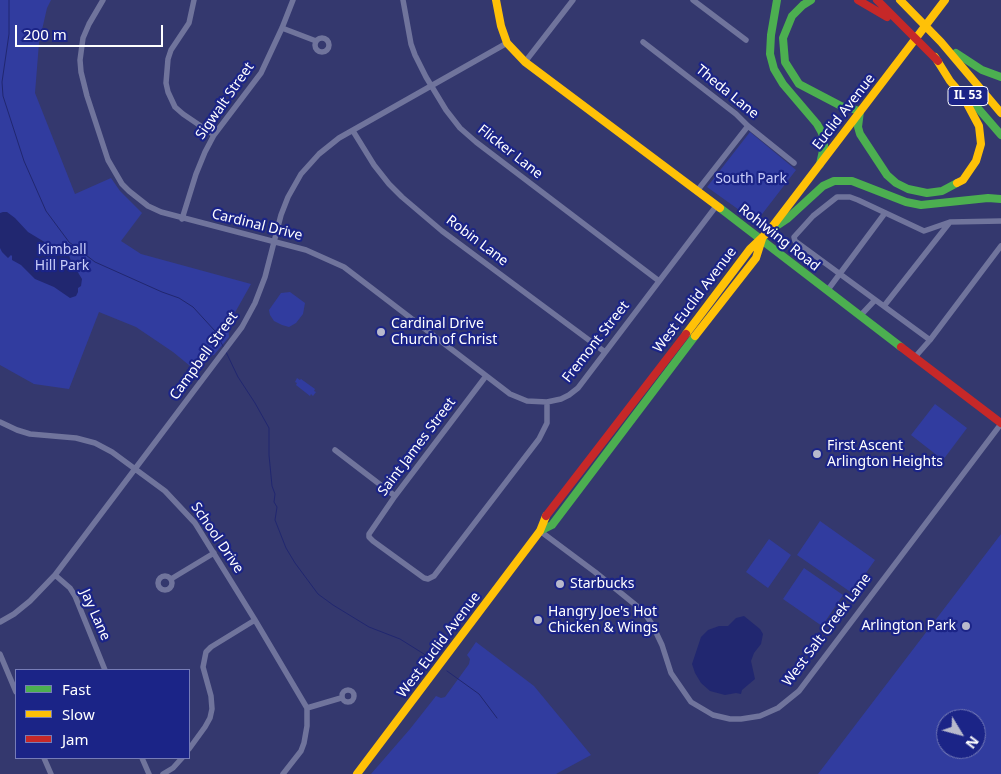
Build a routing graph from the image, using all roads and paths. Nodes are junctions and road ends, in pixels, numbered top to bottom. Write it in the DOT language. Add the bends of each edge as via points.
graph roads {
  1 [pos="102,0"];
  2 [pos="194,0"];
  3 [pos="293,0"];
  4 [pos="403,0"];
  5 [pos="496,0"];
  6 [pos="573,0"];
  7 [pos="694,0"];
  8 [pos="777,0"];
  9 [pos="811,0"];
  10 [pos="858,0"];
  11 [pos="877,0"];
  12 [pos="900,0"];
  13 [pos="945,0"];
  14 [pos="282,28"];
  15 [pos="746,40"];
  16 [pos="316,41"];
  17 [pos="643,42"];
  18 [pos="941,42"];
  19 [pos="507,43"];
  20 [pos="921,43"];
  21 [pos="935,57"];
  22 [pos="525,62"];
  23 [pos="1001,77"];
  24 [pos="431,86"];
  25 [pos="860,111"];
  26 [pos="1001,113"];
  27 [pos="748,126"];
  28 [pos="353,131"];
  29 [pos="214,135"];
  30 [pos="1001,135"];
  31 [pos="794,163"];
  32 [pos="820,164"];
  33 [pos="697,191"];
  34 [pos="1001,198"];
  35 [pos="717,205"];
  36 [pos="885,213"];
  37 [pos="182,219"];
  38 [pos="1001,221"];
  39 [pos="950,222"];
  40 [pos="769,232"];
  41 [pos="762,239"];
  42 [pos="274,242"];
  43 [pos="1001,246"];
  44 [pos="840,274"];
  45 [pos="659,281"];
  46 [pos="826,290"];
  47 [pos="875,300"];
  48 [pos="884,306"];
  49 [pos="860,316"];
  50 [pos="930,340"];
  51 [pos="606,352"];
  52 [pos="915,357"];
  53 [pos="486,376"];
  54 [pos="547,402"];
  55 [pos="0,422"];
  56 [pos="1001,423"];
  57 [pos="335,450"];
  58 [pos="135,468"];
  59 [pos="395,496"];
  60 [pos="540,531"];
  61 [pos="214,554"];
  62 [pos="55,575"];
  63 [pos="171,580"];
  64 [pos="255,620"];
  65 [pos="0,622"];
  66 [pos="0,654"];
  67 [pos="106,669"];
  68 [pos="15,690"];
  69 [pos="342,698"];
  70 [pos="307,708"];
  71 [pos="190,748"];
  72 [pos="44,759"];
  73 [pos="142,759"];
  74 [pos="181,759"];
  75 [pos="51,774"];
  76 [pos="149,774"];
  77 [pos="163,774"];
  78 [pos="283,774"];
  79 [pos="357,774"];
  1 -- 37 [label="street, Cardinal Drive" via="83,38 80,60 85,90 108,160 122,184 136,197 161,212"];
  2 -- 29 [label="street" via="189,23 171,50 166,83 175,107"];
  3 -- 14 [label="street, Sigwalt Street"];
  4 -- 24 [label="street, Flicker Lane" via="411,44"];
  5 -- 19 [label="main road, Rohlwing Road" via="500,26"];
  6 -- 22 [label="street"];
  7 -- 15 [label="street"];
  8 -- 32 [label="main road" via="770,54 783,84 821,131 824,146"];
  9 -- 25 [label="main road" via="792,16 786,28 785,62 806,89 841,106"];
  10 -- 20 [label="main road"];
  11 -- 20 [label="main road, IL 53"];
  12 -- 18 [label="main road, IL 53"];
  13 -- 25 [label="main road, Euclid Avenue"];
  14 -- 16 [label="street"];
  14 -- 29 [label="street, Sigwalt Street" via="261,73"];
  17 -- 27 [label="street, Theda Lane"];
  18 -- 23 [label="main road" via="982,70"];
  18 -- 26 [label="main road, IL 53"];
  19 -- 22 [label="main road, Rohlwing Road"];
  19 -- 24 [label="street, Campbell Street"];
  20 -- 21 [label="main road, IL 53"];
  21 -- 25 [label="main road" via="963,96 979,126 979,154 963,180 934,193 916,192 900,185 884,171 860,134"];
  21 -- 30 [label="main road, IL 53"];
  22 -- 33 [label="main road, Rohlwing Road"];
  24 -- 28 [label="street, Campbell Street"];
  24 -- 45 [label="street, Flicker Lane" via="453,119 472,139"];
  25 -- 32 [label="main road, Euclid Avenue"];
  27 -- 31 [label="street, Theda Lane"];
  27 -- 33 [label="street"];
  28 -- 42 [label="street, Campbell Street" via="319,154 301,174 288,197"];
  28 -- 51 [label="street, Robin Lane" via="374,164 402,197 442,231"];
  29 -- 37 [label="street, Sigwalt Street" via="198,168"];
  32 -- 40 [label="main road, Euclid Avenue"];
  33 -- 35 [label="main road, Rohlwing Road"];
  34 -- 40 [label="main road" via="921,205 852,182 834,181 823,186"];
  35 -- 41 [label="main road, Rohlwing Road"];
  35 -- 45 [label="street, Fremont Street"];
  36 -- 39 [label="street" via="924,231"];
  36 -- 44 [label="street"];
  36 -- 44 [label="street" via="850,197 837,198 798,231 795,241"];
  37 -- 42 [label="street, Cardinal Drive"];
  38 -- 39 [label="street"];
  39 -- 48 [label="street"];
  40 -- 41 [label="main road, Euclid Avenue"];
  41 -- 46 [label="main road, Rohlwing Road"];
  41 -- 60 [label="main road, West Euclid Avenue" via="756,258 552,525"];
  42 -- 53 [label="street, Cardinal Drive" via="306,250 344,267"];
  42 -- 58 [label="street, Campbell Street" via="255,303 242,328"];
  43 -- 50 [label="street"];
  44 -- 46 [label="street"];
  44 -- 47 [label="street"];
  45 -- 51 [label="street, Fremont Street"];
  46 -- 49 [label="main road, Rohlwing Road"];
  47 -- 48 [label="street"];
  47 -- 49 [label="street"];
  48 -- 50 [label="street"];
  49 -- 52 [label="main road, Rohlwing Road"];
  50 -- 52 [label="street"];
  51 -- 54 [label="street, Fremont Street" via="578,388 556,401"];
  52 -- 56 [label="main road, Rohlwing Road"];
  53 -- 54 [label="street, Cardinal Drive" via="510,394 527,401"];
  53 -- 59 [label="street, Saint James Street"];
  54 -- 59 [label="street, Saint James Street" via="548,418 543,434 434,576 428,579 369,537"];
  55 -- 58 [label="street, School Drive" via="30,434 95,443"];
  56 -- 60 [label="street, West Salt Creek Lane" via="799,691 778,708 760,716 730,719 713,715 691,702 671,673 658,635 644,611"];
  57 -- 59 [label="street"];
  58 -- 61 [label="street, School Drive" via="180,506"];
  58 -- 62 [label="street, Campbell Street"];
  60 -- 79 [label="main road, West Euclid Avenue"];
  61 -- 63 [label="street"];
  61 -- 64 [label="street, School Drive"];
  62 -- 65 [label="street, Campbell Street" via="30,601"];
  62 -- 67 [label="street, Jay Lane" via="75,596"];
  64 -- 70 [label="street, School Drive"];
  64 -- 71 [label="street" via="206,652 202,667 212,708 210,718"];
  66 -- 68 [label="street"];
  69 -- 70 [label="street"];
  70 -- 78 [label="street" via="301,751"];
  72 -- 75 [label="street"];
  73 -- 76 [label="street"];
  74 -- 77 [label="street"];
}
